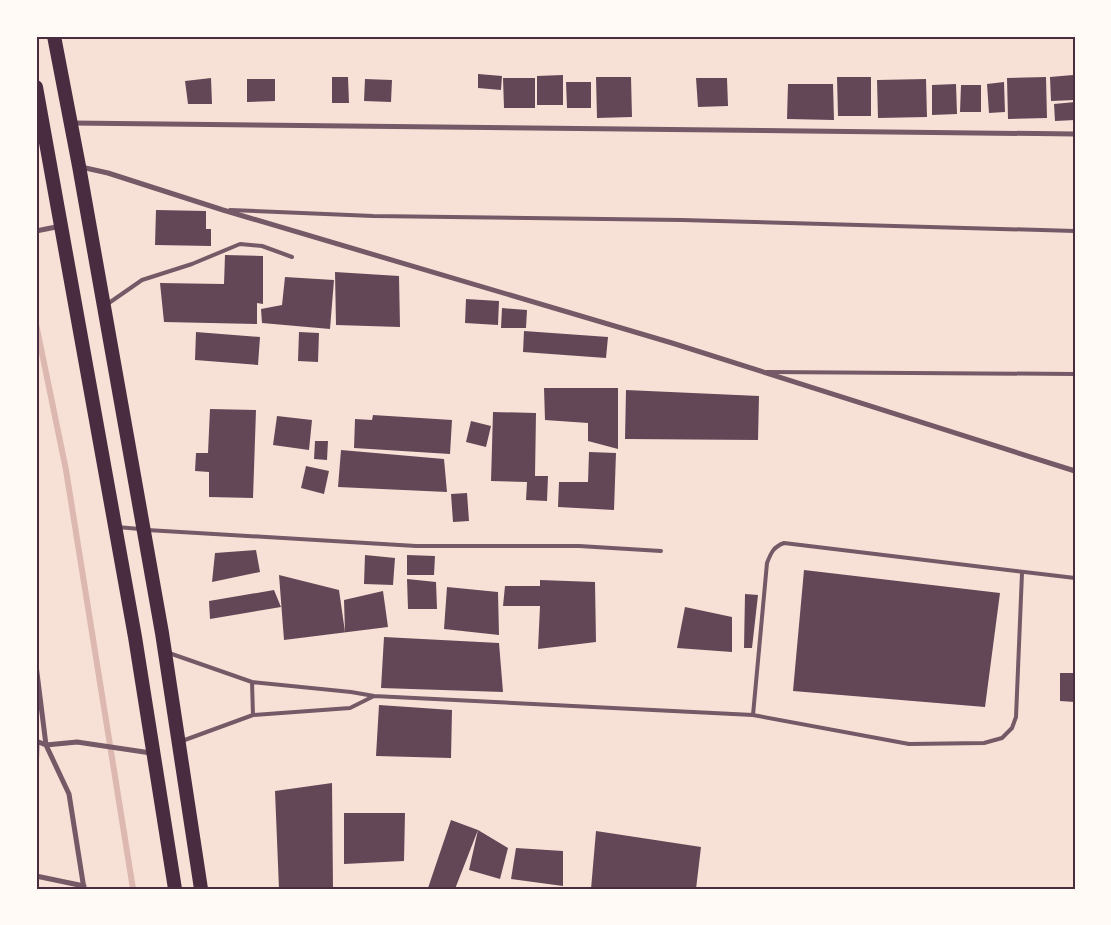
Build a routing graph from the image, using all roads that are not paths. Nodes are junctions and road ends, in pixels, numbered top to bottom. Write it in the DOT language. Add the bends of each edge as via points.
graph roads {
  1 [pos="54,36"];
  2 [pos="36,87"];
  3 [pos="71,123"];
  4 [pos="1075,134"];
  5 [pos="79,166"];
  6 [pos="223,210"];
  7 [pos="61,226"];
  8 [pos="36,231"];
  9 [pos="1075,231"];
  10 [pos="292,257"];
  11 [pos="104,306"];
  12 [pos="764,372"];
  13 [pos="1075,374"];
  14 [pos="1075,471"];
  15 [pos="115,526"];
  16 [pos="144,530"];
  17 [pos="660,552"];
  18 [pos="1022,573"];
  19 [pos="1075,578"];
  20 [pos="165,652"];
  21 [pos="36,665"];
  22 [pos="252,682"];
  23 [pos="374,696"];
  24 [pos="253,715"];
  25 [pos="753,715"];
  26 [pos="37,742"];
  27 [pos="178,743"];
  28 [pos="46,745"];
  29 [pos="154,753"];
  30 [pos="36,778"];
  31 [pos="36,876"];
  32 [pos="84,887"];
  33 [pos="175,889"];
  34 [pos="201,889"];
  1 -- 3 [label="highway"];
  2 -- 7 [label="highway"];
  3 -- 4 [label="street"];
  3 -- 5 [label="highway"];
  5 -- 6 [label="street"];
  5 -- 11 [label="highway"];
  6 -- 9 [label="lane"];
  6 -- 12 [label="street"];
  7 -- 8 [label="street"];
  7 -- 15 [label="highway"];
  10 -- 11 [label="lane" via="262,246 240,244 142,280"];
  11 -- 16 [label="highway"];
  12 -- 13 [label="lane"];
  12 -- 14 [label="street"];
  15 -- 16 [label="lane"];
  15 -- 29 [label="highway"];
  16 -- 17 [label="lane" via="416,546 579,546"];
  16 -- 20 [label="highway"];
  18 -- 19 [label="lane"];
  18 -- 25 [label="lane" via="784,543 778,545 767,563"];
  18 -- 25 [label="lane" via="1016,716 1012,728 1002,738 984,743 909,744"];
  20 -- 22 [label="lane"];
  20 -- 27 [label="highway"];
  21 -- 28 [label="street"];
  22 -- 23 [label="lane"];
  22 -- 24 [label="lane"];
  23 -- 24 [label="lane" via="350,708"];
  23 -- 25 [label="lane"];
  24 -- 27 [label="lane"];
  26 -- 28 [label="street"];
  26 -- 30 [label="street"];
  27 -- 34 [label="highway"];
  28 -- 29 [label="street" via="77,742"];
  28 -- 32 [label="street" via="69,794"];
  29 -- 33 [label="highway"];
  31 -- 32 [label="street"];
}
